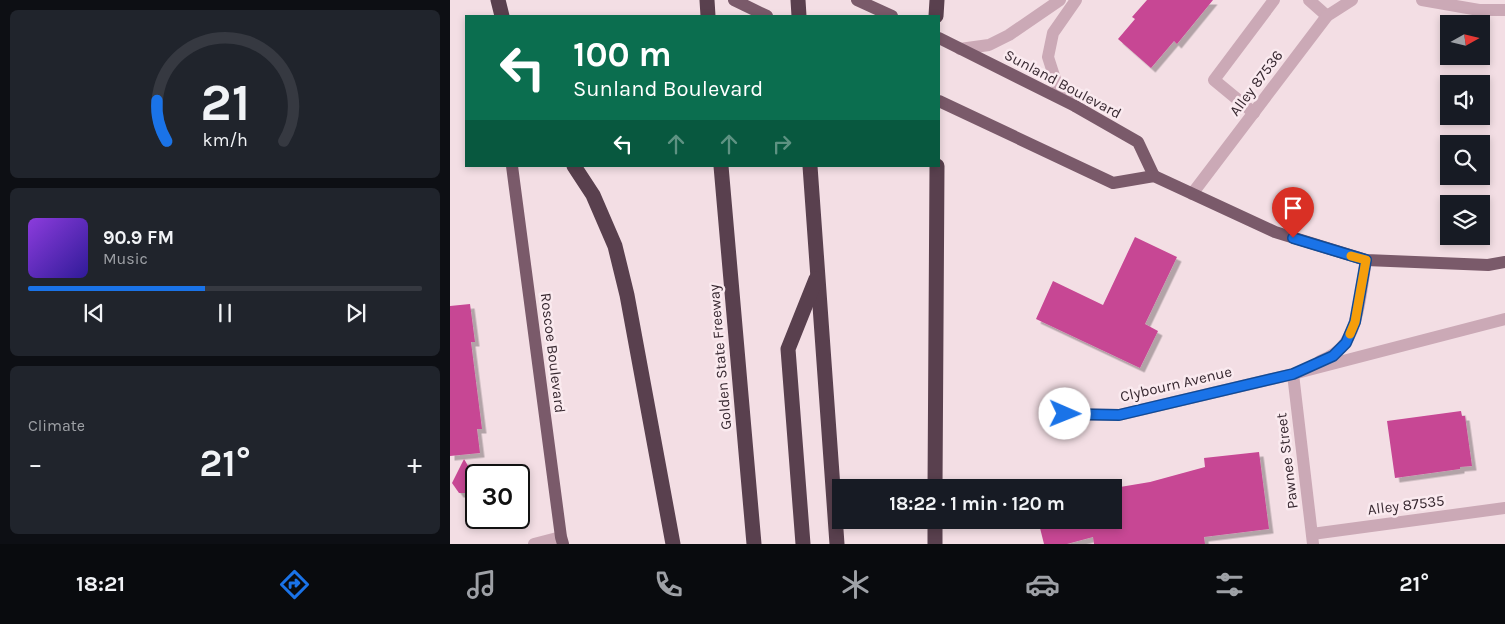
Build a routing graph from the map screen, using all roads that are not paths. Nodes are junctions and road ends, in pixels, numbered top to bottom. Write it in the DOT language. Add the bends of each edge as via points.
graph roads {
  1 [pos="493,0"];
  2 [pos="498,0"];
  3 [pos="707,0"];
  4 [pos="734,0"];
  5 [pos="798,0"];
  6 [pos="857,0"];
  7 [pos="937,0"];
  8 [pos="1060,0"];
  9 [pos="1076,0"];
  10 [pos="1274,0"];
  11 [pos="1309,0"];
  12 [pos="1352,0"];
  13 [pos="1422,0"];
  14 [pos="1505,10"];
  15 [pos="494,15"];
  16 [pos="502,15"];
  17 [pos="708,15"];
  18 [pos="764,15"];
  19 [pos="799,15"];
  20 [pos="890,15"];
  21 [pos="936,15"];
  22 [pos="1327,16"];
  23 [pos="940,39"];
  24 [pos="960,49"];
  25 [pos="940,101"];
  26 [pos="1076,106"];
  27 [pos="1254,113"];
  28 [pos="512,167"];
  29 [pos="575,167"];
  30 [pos="721,167"];
  31 [pos="810,167"];
  32 [pos="937,167"];
  33 [pos="1154,176"];
  34 [pos="1192,194"];
  35 [pos="1366,260"];
  36 [pos="1505,262"];
  37 [pos="818,276"];
  38 [pos="1505,319"];
  39 [pos="1293,374"];
  40 [pos="1065,414"];
  41 [pos="935,479"];
  42 [pos="1505,508"];
  43 [pos="935,529"];
  44 [pos="1312,539"];
  45 [pos="562,541"];
  46 [pos="534,544"];
  47 [pos="673,544"];
  48 [pos="754,544"];
  49 [pos="803,544"];
  50 [pos="837,544"];
  51 [pos="935,544"];
  1 -- 15 [label="main road"];
  2 -- 16 [label="highway"];
  3 -- 17 [label="highway"];
  4 -- 18 [label="main road"];
  5 -- 19 [label="highway"];
  6 -- 20 [label="main road"];
  7 -- 21 [label="highway"];
  8 -- 24 [label="street" via="1009,36 988,45"];
  9 -- 26 [label="street" via="1053,34 1048,57 1057,84"];
  10 -- 27 [label="street" via="1214,80"];
  11 -- 22 [label="street"];
  12 -- 22 [label="street, Alley 87536"];
  13 -- 14 [label="street" via="1479,10"];
  22 -- 27 [label="street, Alley 87536"];
  23 -- 24 [label="main road, Sunland Boulevard"];
  24 -- 26 [label="main road, Sunland Boulevard"];
  25 -- 33 [label="main road" via="1114,183"];
  26 -- 33 [label="main road, Sunland Boulevard" via="1138,142"];
  27 -- 34 [label="street, Alley 87536"];
  28 -- 45 [label="main road, Roscoe Boulevard"];
  29 -- 47 [label="highway" via="615,246"];
  30 -- 48 [label="highway, Golden State Freeway"];
  31 -- 37 [label="highway"];
  32 -- 41 [label="highway"];
  33 -- 34 [label="main road"];
  34 -- 35 [label="main road" via="1275,232"];
  35 -- 36 [label="main road"];
  35 -- 39 [label="street, Clybourn Avenue" via="1355,322 1346,343 1333,356"];
  37 -- 49 [label="highway" via="788,349"];
  37 -- 50 [label="highway"];
  38 -- 39 [label="street, Clybourn Avenue"];
  39 -- 40 [label="street, Clybourn Avenue" via="1119,415"];
  39 -- 44 [label="street, Pawnee Street"];
  42 -- 44 [label="street, Alley 87535"];
  43 -- 51 [label="highway"];
  45 -- 46 [label="street"];
}
